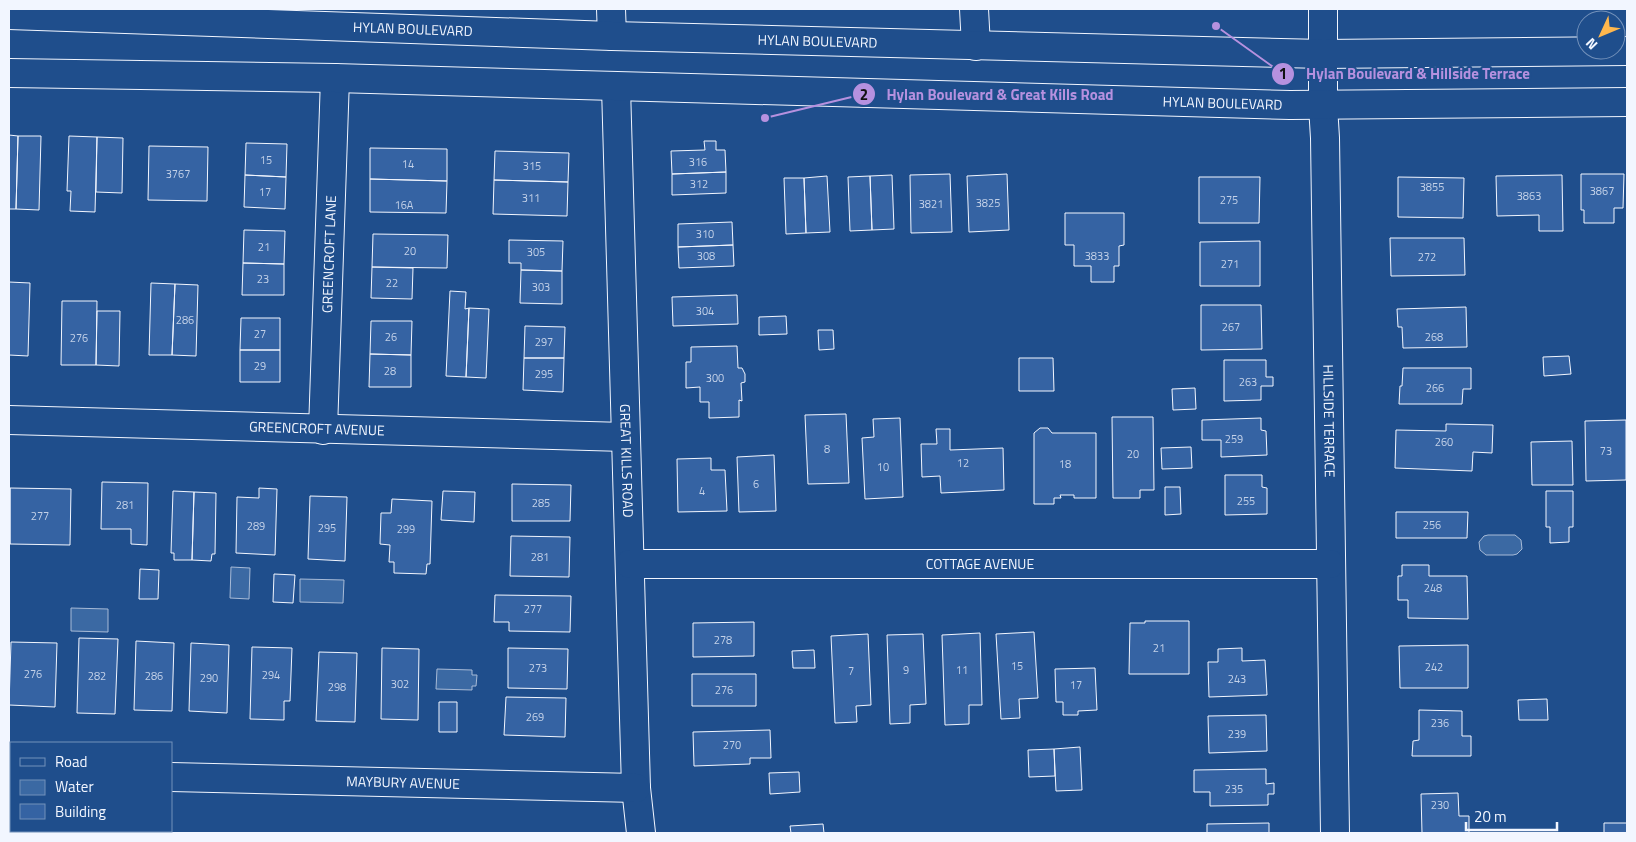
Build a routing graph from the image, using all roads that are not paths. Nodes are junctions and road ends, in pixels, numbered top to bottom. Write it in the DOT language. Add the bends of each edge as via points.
graph roads {
  1 [pos="611,9"];
  2 [pos="974,9"];
  3 [pos="1323,9"];
  4 [pos="97,14"];
  5 [pos="9,15"];
  6 [pos="612,36"];
  7 [pos="976,46"];
  8 [pos="1627,51"];
  9 [pos="1323,54"];
  10 [pos="9,73"];
  11 [pos="335,78"];
  12 [pos="616,86"];
  13 [pos="1627,102"];
  14 [pos="1322,106"];
  15 [pos="9,420"];
  16 [pos="323,430"];
  17 [pos="625,437"];
  18 [pos="630,564"];
  19 [pos="1330,564"];
  20 [pos="172,777"];
  21 [pos="636,788"];
  22 [pos="641,833"];
  23 [pos="1335,833"];
  1 -- 6 [label="street"];
  2 -- 7 [label="street"];
  3 -- 9 [label="street, HILLSIDE TERRACE"];
  4 -- 5 [label="street, HYLAN BOULEVARD"];
  4 -- 6 [label="street, HYLAN BOULEVARD"];
  6 -- 7 [label="street, HYLAN BOULEVARD"];
  7 -- 9 [label="street, HYLAN BOULEVARD"];
  8 -- 9 [label="street, HYLAN BOULEVARD"];
  9 -- 14 [label="street, HILLSIDE TERRACE"];
  10 -- 11 [label="street, HYLAN BOULEVARD"];
  11 -- 12 [label="street, HYLAN BOULEVARD"];
  11 -- 16 [label="street, GREENCROFT LANE"];
  12 -- 14 [label="street, HYLAN BOULEVARD"];
  12 -- 17 [label="street, GREAT KILLS ROAD"];
  13 -- 14 [label="street, HYLAN BOULEVARD"];
  14 -- 19 [label="street, HILLSIDE TERRACE"];
  15 -- 16 [label="street, GREENCROFT AVENUE"];
  16 -- 17 [label="street, GREENCROFT AVENUE"];
  17 -- 18 [label="street, GREAT KILLS ROAD"];
  18 -- 19 [label="street, COTTAGE AVENUE"];
  18 -- 21 [label="street, GREAT KILLS ROAD"];
  19 -- 23 [label="street, HILLSIDE TERRACE"];
  20 -- 21 [label="street, MAYBURY AVENUE"];
  21 -- 22 [label="street, GREAT KILLS ROAD"];
}
